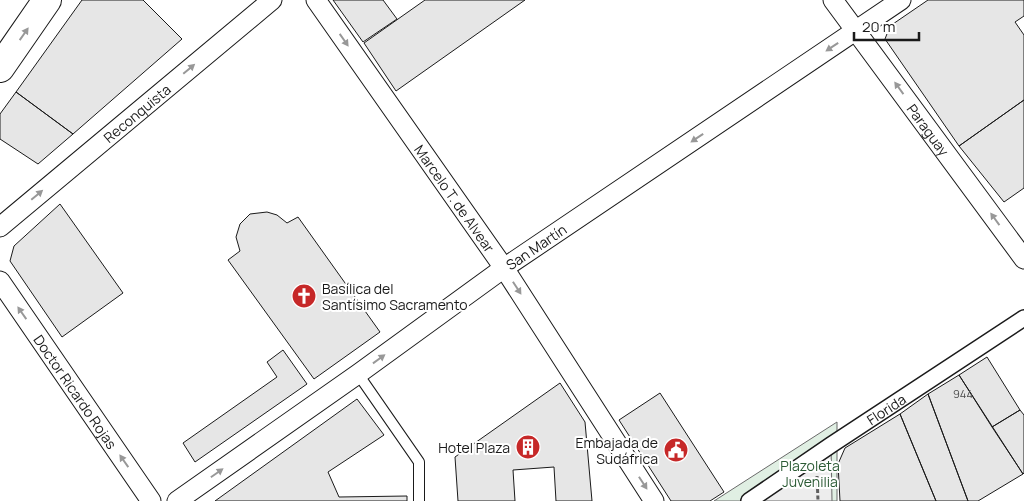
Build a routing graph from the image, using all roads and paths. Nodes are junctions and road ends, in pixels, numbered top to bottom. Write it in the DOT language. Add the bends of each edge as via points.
graph roads {
  1 [pos="47,0"];
  2 [pos="272,0"];
  3 [pos="316,0"];
  4 [pos="833,0"];
  5 [pos="901,0"];
  6 [pos="856,31"];
  7 [pos="0,68"];
  8 [pos="0,227"];
  9 [pos="1024,259"];
  10 [pos="504,268"];
  11 [pos="0,281"];
  12 [pos="1024,318"];
  13 [pos="358,374"];
  14 [pos="151,501"];
  15 [pos="177,501"];
  16 [pos="420,501"];
  17 [pos="654,501"];
  18 [pos="750,501"];
  7 -- 1 [label="main road, one-way"];
  8 -- 2 [label="street, Reconquista, one-way"];
  3 -- 10 [label="street, Marcelo T. de Alvear, one-way"];
  4 -- 6 [label="street, Paraguay"];
  5 -- 6 [label="street, San Martín"];
  9 -- 6 [label="street, Paraguay, one-way"];
  6 -- 10 [label="street, San Martín, one-way"];
  13 -- 10 [label="street, San Martín, one-way"];
  10 -- 17 [label="street, Marcelo T. de Alvear, one-way"];
  14 -- 11 [label="street, Doctor Ricardo Rojas, one-way"];
  12 -- 18 [label="street, Florida"];
  15 -- 13 [label="street, San Martín, one-way"];
  13 -- 16 [label="lane" via="419,462"];
}
